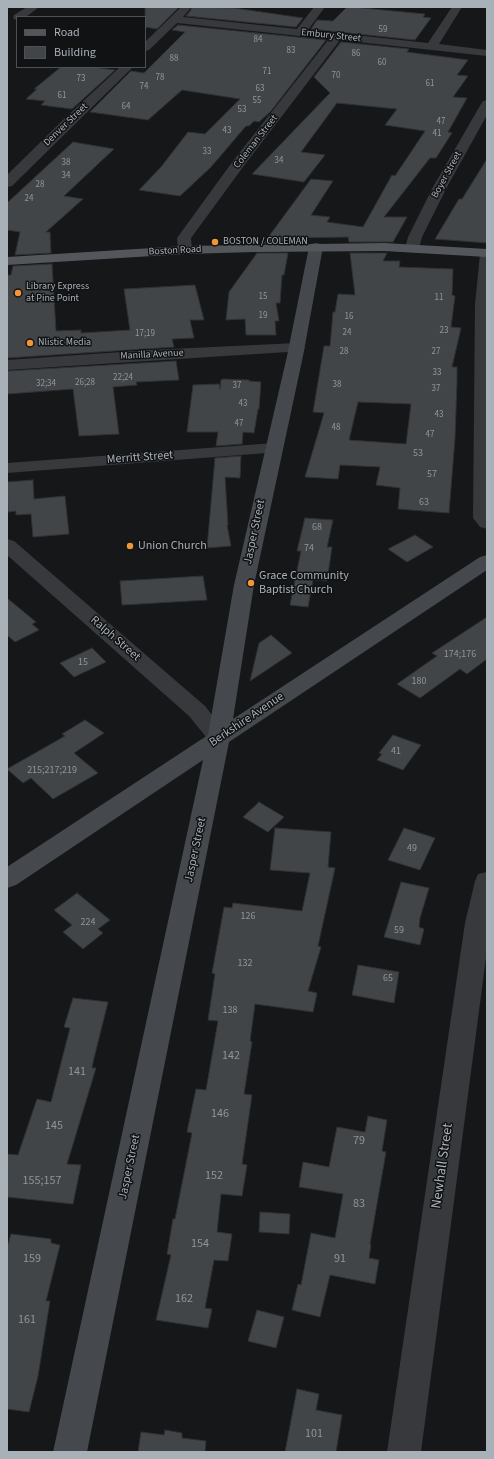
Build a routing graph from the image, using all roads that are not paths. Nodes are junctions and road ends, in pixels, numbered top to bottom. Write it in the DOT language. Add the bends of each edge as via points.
graph roads {
  1 [pos="34,7"];
  2 [pos="187,7"];
  3 [pos="320,7"];
  4 [pos="457,7"];
  5 [pos="20,16"];
  6 [pos="16,19"];
  7 [pos="175,19"];
  8 [pos="8,25"];
  9 [pos="300,33"];
  10 [pos="337,37"];
  11 [pos="432,46"];
  12 [pos="146,47"];
  13 [pos="487,53"];
  14 [pos="126,68"];
  15 [pos="487,104"];
  16 [pos="7,183"];
  17 [pos="316,247"];
  18 [pos="412,248"];
  19 [pos="185,250"];
  20 [pos="487,254"];
  21 [pos="7,261"];
  22 [pos="485,337"];
  23 [pos="296,348"];
  24 [pos="7,364"];
  25 [pos="274,448"];
  26 [pos="7,468"];
  27 [pos="487,523"];
  28 [pos="7,545"];
  29 [pos="487,561"];
  30 [pos="219,738"];
  31 [pos="7,879"];
  32 [pos="487,881"];
  33 [pos="70,1452"];
  34 [pos="404,1452"];
  1 -- 5 [label="street"];
  2 -- 7 [label="street"];
  3 -- 9 [label="street"];
  4 -- 11 [label="street"];
  6 -- 8 [label="street"];
  7 -- 9 [label="street, Embury Street"];
  7 -- 12 [label="street"];
  9 -- 10 [label="street, Embury Street"];
  10 -- 11 [label="street, Embury Street"];
  10 -- 19 [label="street, Coleman Street" via="184,238"];
  11 -- 13 [label="street, Embury Street"];
  14 -- 16 [label="street, Denver Street"];
  15 -- 18 [label="street, Boyer Street" via="440,187"];
  17 -- 18 [label="main road, Boston Road"];
  17 -- 19 [label="main road, Boston Road"];
  17 -- 23 [label="main road, Jasper Street"];
  18 -- 20 [label="main road, Boston Road"];
  19 -- 21 [label="main road, Boston Road"];
  20 -- 22 [label="street"];
  22 -- 27 [label="street" via="482,518"];
  23 -- 24 [label="street, Manilla Avenue"];
  23 -- 25 [label="main road, Jasper Street"];
  25 -- 26 [label="street, Merritt Street"];
  25 -- 30 [label="main road, Jasper Street" via="244,585"];
  28 -- 30 [label="street, Ralph Street" via="197,711"];
  29 -- 30 [label="main road, Berkshire Avenue"];
  30 -- 31 [label="main road, Berkshire Avenue"];
  30 -- 33 [label="main road, Jasper Street"];
  32 -- 34 [label="street, Newhall Street" via="475,939"];
}
